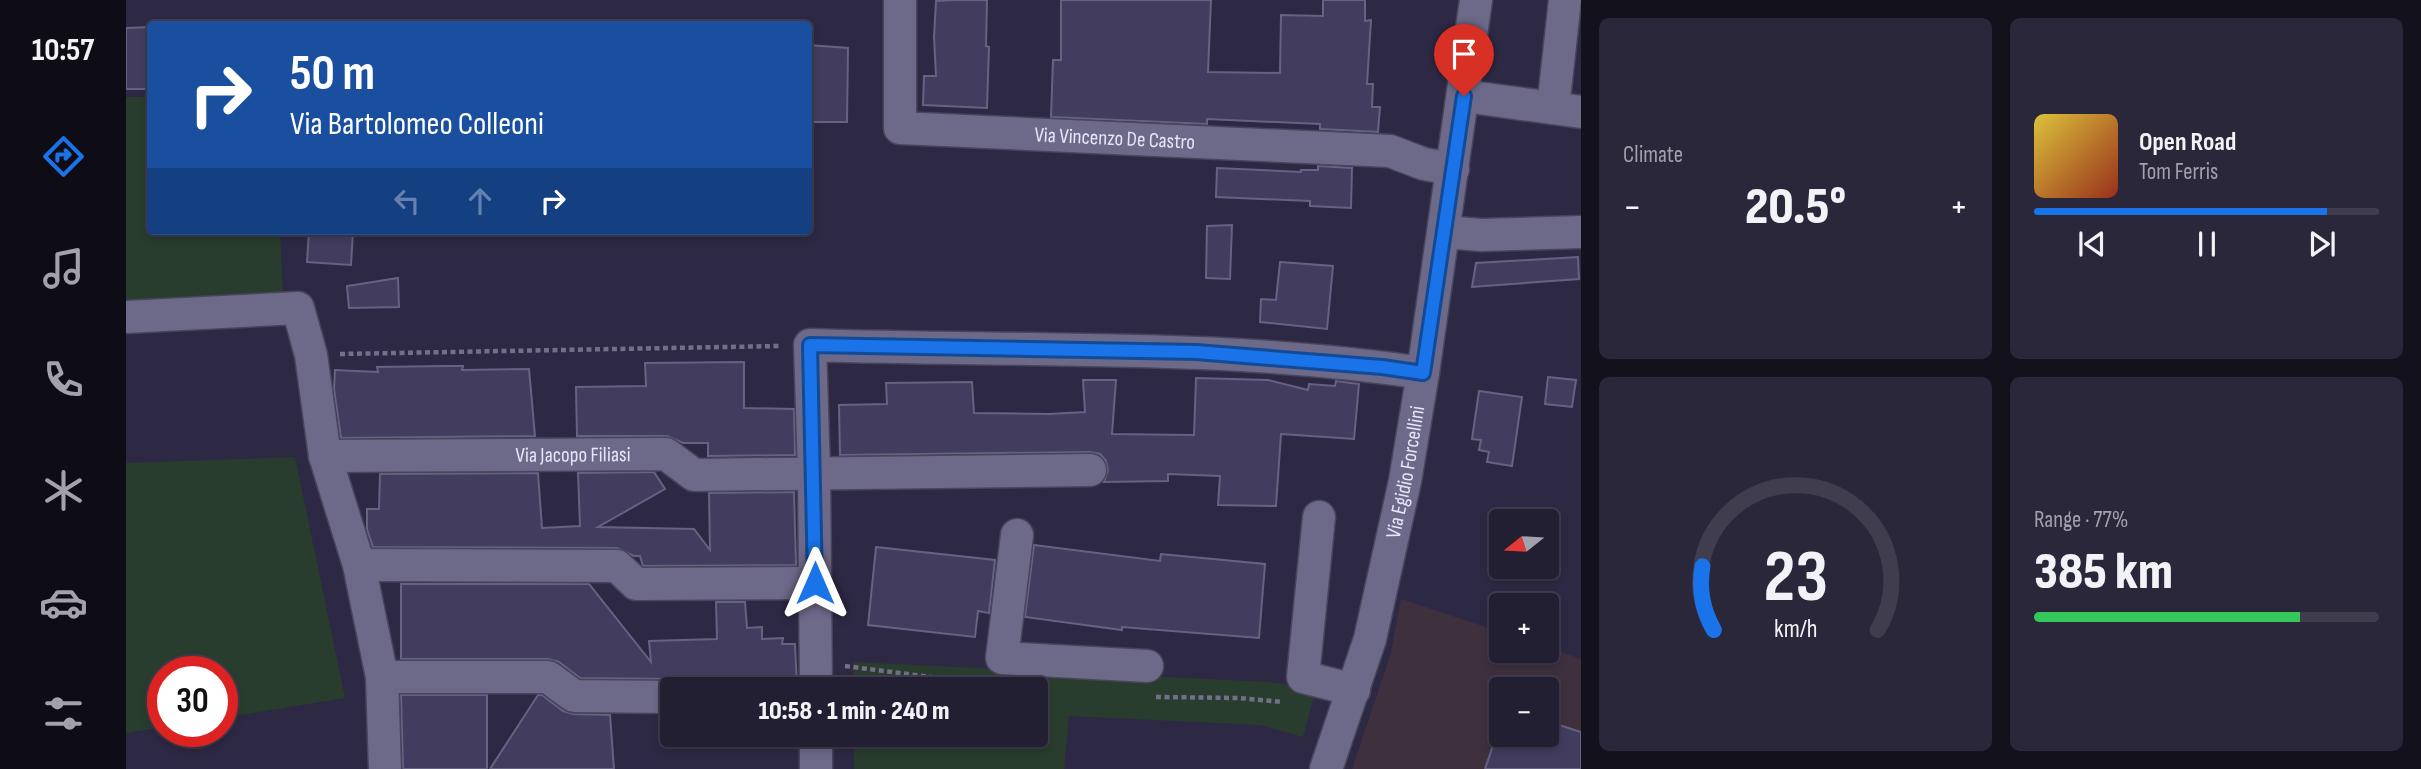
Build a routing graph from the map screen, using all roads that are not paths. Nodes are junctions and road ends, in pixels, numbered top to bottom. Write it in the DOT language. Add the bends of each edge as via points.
graph roads {
  1 [pos="900,0"];
  2 [pos="1476,0"];
  3 [pos="1565,0"];
  4 [pos="1464,96"];
  5 [pos="1567,110"];
  6 [pos="1453,169"];
  7 [pos="1444,232"];
  8 [pos="1581,232"];
  9 [pos="126,317"];
  10 [pos="1423,373"];
  11 [pos="325,456"];
  12 [pos="1090,470"];
  13 [pos="814,472"];
  14 [pos="1319,517"];
  15 [pos="1017,534"];
  16 [pos="359,565"];
  17 [pos="815,583"];
  18 [pos="382,677"];
  19 [pos="816,677"];
  20 [pos="1147,681"];
  21 [pos="1354,690"];
  22 [pos="660,697"];
  23 [pos="816,747"];
  24 [pos="385,769"];
  25 [pos="816,769"];
  26 [pos="1326,769"];
  1 -- 6 [label="street, Via Vincenzo De Castro" via="900,128 1390,151"];
  2 -- 4 [label="street, Via Egidio Forcellini"];
  3 -- 5 [label="street"];
  4 -- 5 [label="street"];
  4 -- 6 [label="street, Via Egidio Forcellini"];
  6 -- 7 [label="street, Via Egidio Forcellini"];
  7 -- 8 [label="street"];
  7 -- 10 [label="street, Via Egidio Forcellini"];
  9 -- 11 [label="street" via="298,308 309,346"];
  10 -- 13 [label="street" via="1196,352 810,345"];
  10 -- 21 [label="street, Via Egidio Forcellini" via="1383,588"];
  11 -- 13 [label="street, Via Jacopo Filiasi" via="666,454 694,475"];
  11 -- 16 [label="street"];
  12 -- 13 [label="street, Via Jacopo Filiasi"];
  13 -- 17 [label="street"];
  14 -- 21 [label="street" via="1303,677"];
  15 -- 20 [label="street" via="1002,658"];
  16 -- 17 [label="street" via="617,566 636,584"];
  16 -- 18 [label="street"];
  17 -- 19 [label="street"];
  18 -- 22 [label="street" via="548,677 574,696"];
  18 -- 24 [label="street"];
  21 -- 26 [label="street, Via Egidio Forcellini"];
  23 -- 25 [label="street"];
}
